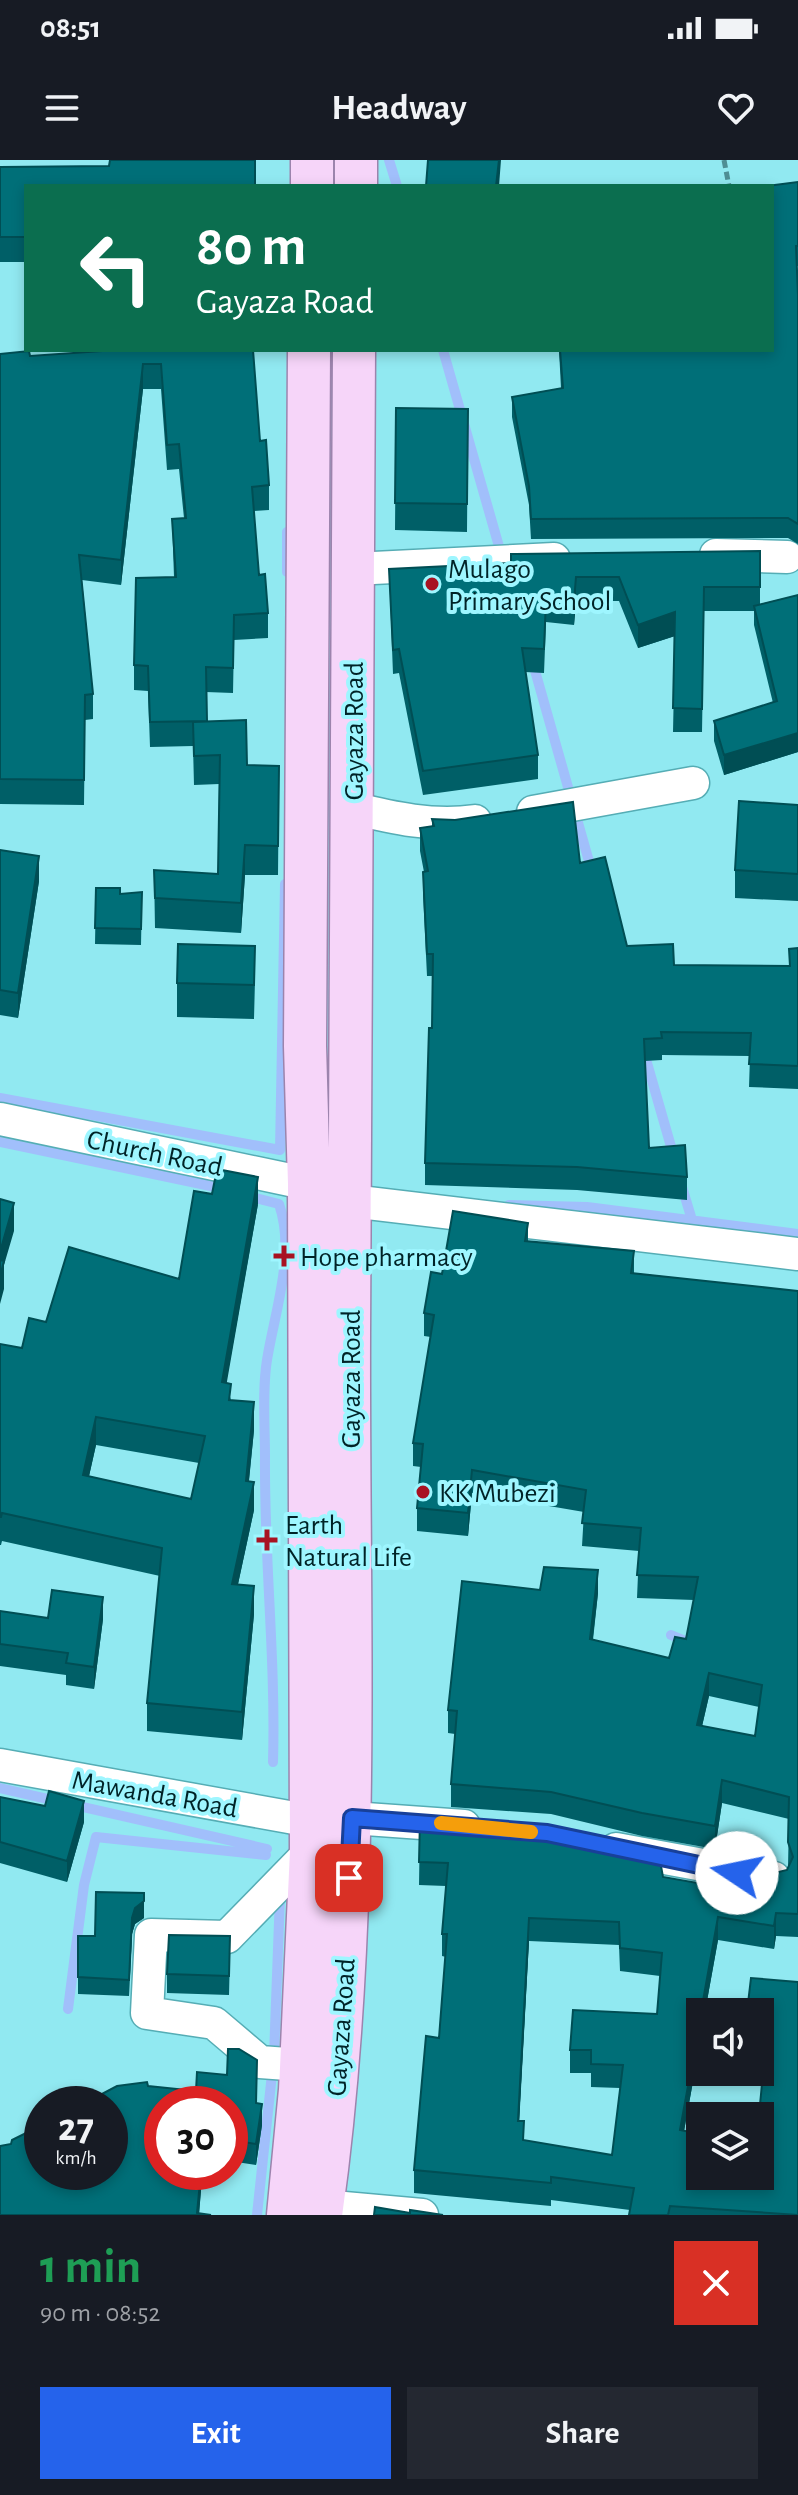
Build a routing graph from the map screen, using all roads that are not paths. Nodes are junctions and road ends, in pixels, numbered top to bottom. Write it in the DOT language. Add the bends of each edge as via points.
graph roads {
  1 [pos="312,160"];
  2 [pos="356,160"];
  3 [pos="312,184"];
  4 [pos="356,184"];
  5 [pos="309,352"];
  6 [pos="354,352"];
  7 [pos="688,555"];
  8 [pos="787,557"];
  9 [pos="579,558"];
  10 [pos="353,569"];
  11 [pos="693,783"];
  12 [pos="352,808"];
  13 [pos="0,1119"];
  14 [pos="309,1184"];
  15 [pos="351,1201"];
  16 [pos="798,1254"];
  17 [pos="0,1765"];
  18 [pos="352,1818"];
  19 [pos="495,1829"];
  20 [pos="311,1836"];
  21 [pos="593,1844"];
  22 [pos="774,1878"];
  23 [pos="301,2065"];
  24 [pos="310,2212"];
  25 [pos="422,2215"];
  1 -- 3 [label="main road"];
  2 -- 4 [label="main road"];
  5 -- 14 [label="main road, Gayaza Road"];
  6 -- 10 [label="main road, Gayaza Road"];
  7 -- 8 [label="street"];
  9 -- 10 [label="street"];
  10 -- 12 [label="main road, Gayaza Road"];
  11 -- 12 [label="street" via="452,824"];
  12 -- 15 [label="main road, Gayaza Road"];
  13 -- 14 [label="street, Church Road"];
  14 -- 20 [label="main road, Gayaza Road"];
  15 -- 16 [label="street"];
  15 -- 18 [label="main road, Gayaza Road"];
  17 -- 20 [label="street, Mawanda Road"];
  18 -- 19 [label="street"];
  18 -- 24 [label="main road, Gayaza Road" via="345,1997"];
  20 -- 23 [label="main road, Gayaza Road"];
  20 -- 23 [label="street" via="227,1937 151,1935 147,2013 214,2023 260,2062"];
  21 -- 22 [label="street"];
  23 -- 24 [label="main road, Gayaza Road"];
  24 -- 25 [label="street"];
}
